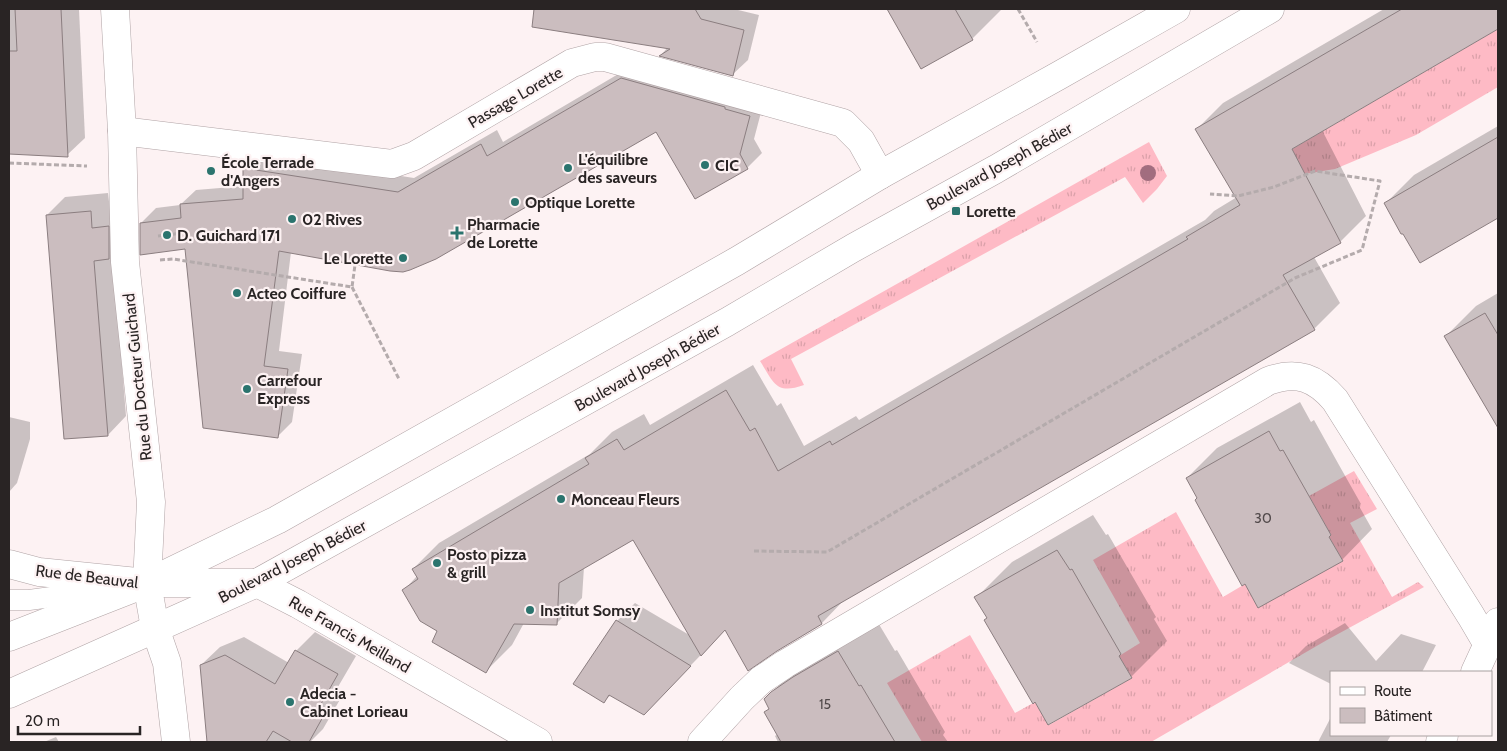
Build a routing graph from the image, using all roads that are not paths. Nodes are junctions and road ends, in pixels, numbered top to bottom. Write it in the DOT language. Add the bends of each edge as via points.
graph roads {
  1 [pos="116,9"];
  2 [pos="1176,9"];
  3 [pos="1270,9"];
  4 [pos="122,131"];
  5 [pos="880,175"];
  6 [pos="9,564"];
  7 [pos="257,582"];
  8 [pos="147,584"];
  9 [pos="9,600"];
  10 [pos="155,628"];
  11 [pos="9,637"];
  12 [pos="1495,640"];
  13 [pos="1476,671"];
  14 [pos="9,694"];
  15 [pos="176,742"];
  16 [pos="538,742"];
  17 [pos="702,742"];
  1 -- 4 [label="street, Rue du Docteur Guichard"];
  2 -- 5 [label="street"];
  3 -- 7 [label="street, Boulevard Joseph Bédier" via="727,322"];
  4 -- 5 [label="street, Passage Lorette" via="392,164 414,156 572,63 605,57 843,123 861,141"];
  4 -- 8 [label="street, Rue du Docteur Guichard" via="125,262 151,502"];
  5 -- 8 [label="street" via="737,261 336,488"];
  6 -- 8 [label="street, Rue de Beauval" via="39,572"];
  7 -- 8 [label="street, Rue Francis Meilland"];
  7 -- 10 [label="street, Boulevard Joseph Bédier"];
  7 -- 16 [label="street, Rue Francis Meilland"];
  8 -- 9 [label="lane, Rue de Beauval"];
  8 -- 10 [label="street, Rue du Docteur Guichard"];
  8 -- 11 [label="street"];
  10 -- 14 [label="street, Boulevard Joseph Bédier"];
  10 -- 15 [label="street, Rue du Docteur Guichard" via="167,663"];
  12 -- 13 [label="street"];
  12 -- 17 [label="street" via="1471,616 1335,400 1315,382 1293,375 1268,381 785,664 761,680"];
}
